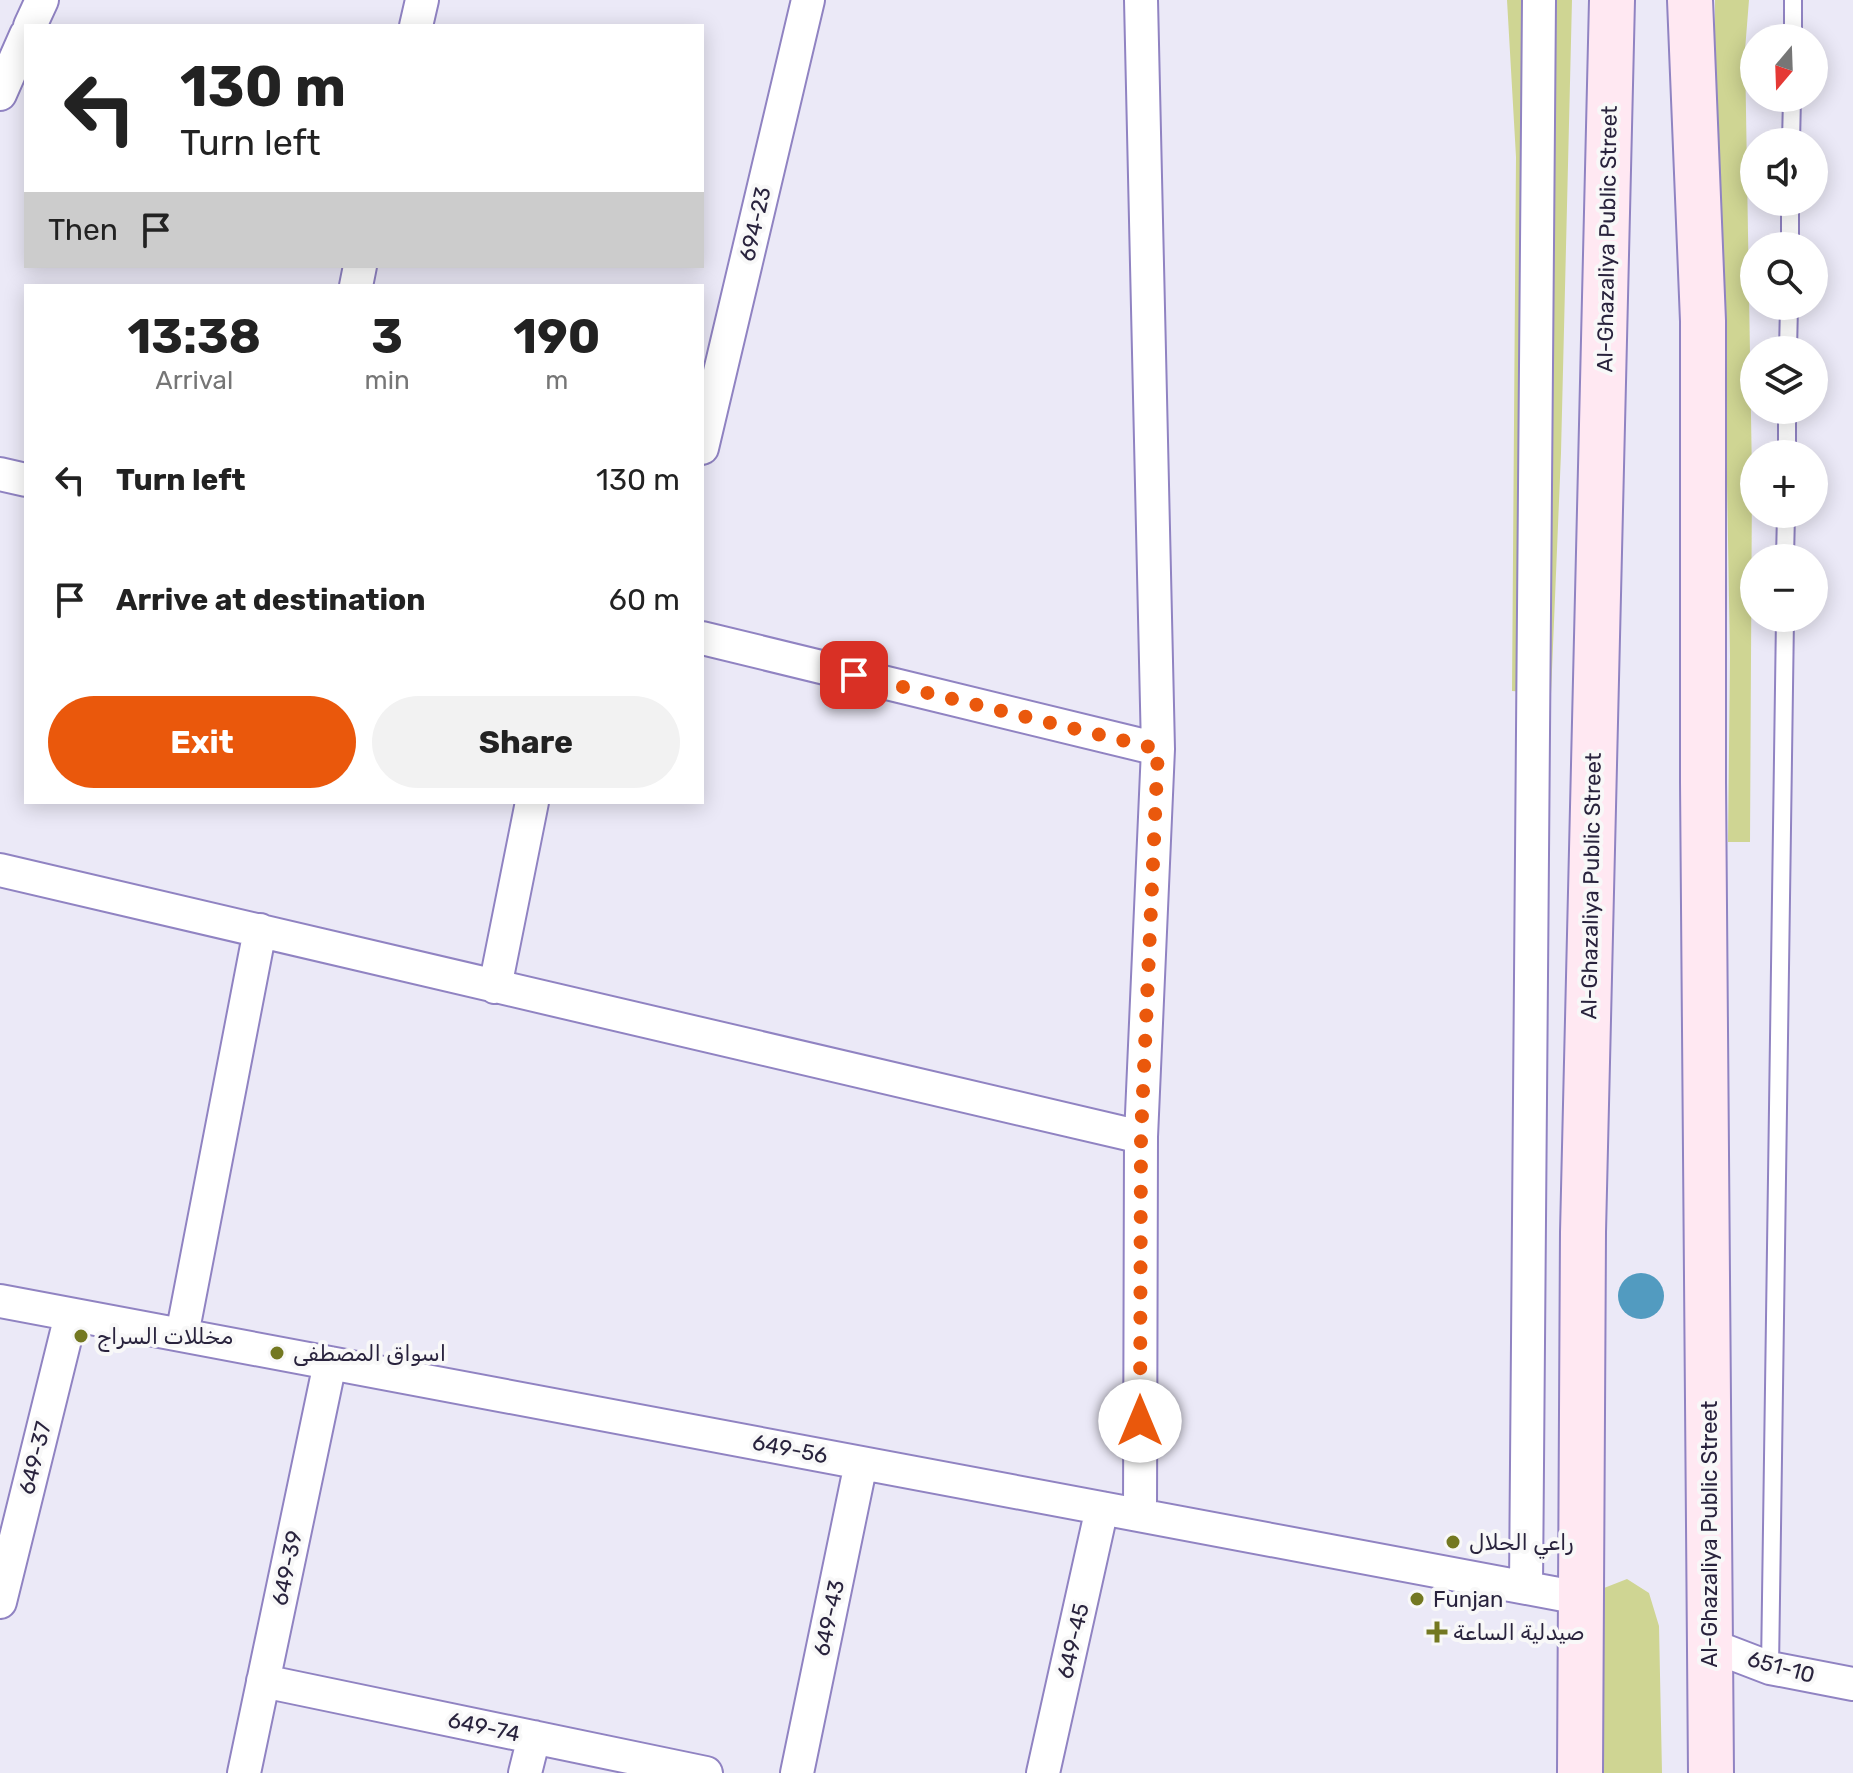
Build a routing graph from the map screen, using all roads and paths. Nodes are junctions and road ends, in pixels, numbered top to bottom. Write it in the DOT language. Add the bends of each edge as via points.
graph roads {
  1 [pos="42,0"];
  2 [pos="422,0"];
  3 [pos="808,0"];
  4 [pos="1141,0"];
  5 [pos="1539,0"];
  6 [pos="1612,0"];
  7 [pos="1690,0"];
  8 [pos="1793,0"];
  9 [pos="31,24"];
  10 [pos="416,24"];
  11 [pos="1793,24"];
  12 [pos="24,40"];
  13 [pos="0,94"];
  14 [pos="704,440"];
  15 [pos="0,474"];
  16 [pos="24,480"];
  17 [pos="1785,632"];
  18 [pos="704,638"];
  19 [pos="1158,749"];
  20 [pos="532,804"];
  21 [pos="0,870"];
  22 [pos="260,930"];
  23 [pos="495,987"];
  24 [pos="1141,1137"];
  25 [pos="0,1301"];
  26 [pos="71,1315"];
  27 [pos="182,1335"];
  28 [pos="330,1363"];
  29 [pos="861,1463"];
  30 [pos="1102,1508"];
  31 [pos="1140,1515"];
  32 [pos="1526,1587"];
  33 [pos="1580,1598"];
  34 [pos="0,1602"];
  35 [pos="1710,1645"];
  36 [pos="1770,1668"];
  37 [pos="263,1681"];
  38 [pos="1853,1684"];
  39 [pos="534,1737"];
  40 [pos="244,1773"];
  41 [pos="525,1773"];
  42 [pos="706,1773"];
  43 [pos="797,1773"];
  44 [pos="1043,1773"];
  45 [pos="1580,1773"];
  46 [pos="1711,1773"];
  1 -- 9 [label="street"];
  2 -- 10 [label="street"];
  3 -- 14 [label="street, 694-23"];
  4 -- 19 [label="street"];
  5 -- 32 [label="street"];
  6 -- 33 [label="main road, Al-Ghazaliya Public Street" via="1583,1232"];
  7 -- 35 [label="main road, Al-Ghazaliya Public Street" via="1703,321"];
  8 -- 11 [label="lane"];
  12 -- 13 [label="street"];
  15 -- 16 [label="street"];
  17 -- 36 [label="lane"];
  18 -- 19 [label="street"];
  19 -- 24 [label="street"];
  20 -- 23 [label="street"];
  21 -- 22 [label="street"];
  22 -- 23 [label="street"];
  22 -- 27 [label="street"];
  23 -- 24 [label="street"];
  24 -- 31 [label="street"];
  25 -- 26 [label="street, 649-56"];
  26 -- 27 [label="street, 649-56"];
  26 -- 34 [label="street, 649-37"];
  27 -- 28 [label="street, 649-56"];
  28 -- 29 [label="street, 649-56"];
  28 -- 37 [label="street, 649-39"];
  29 -- 30 [label="street, 649-56"];
  29 -- 43 [label="street, 649-43"];
  30 -- 31 [label="street, 649-56"];
  30 -- 44 [label="street, 649-45"];
  31 -- 32 [label="street, 649-56"];
  32 -- 33 [label="street, 649-56"];
  33 -- 45 [label="main road, Al-Ghazaliya Public Street"];
  35 -- 36 [label="street, 651-10"];
  35 -- 46 [label="main road, Al-Ghazaliya Public Street"];
  36 -- 38 [label="street, 651-10"];
  37 -- 39 [label="street, 649-74"];
  37 -- 40 [label="street, 649-39"];
  39 -- 41 [label="street"];
  39 -- 42 [label="street, 649-74"];
}
